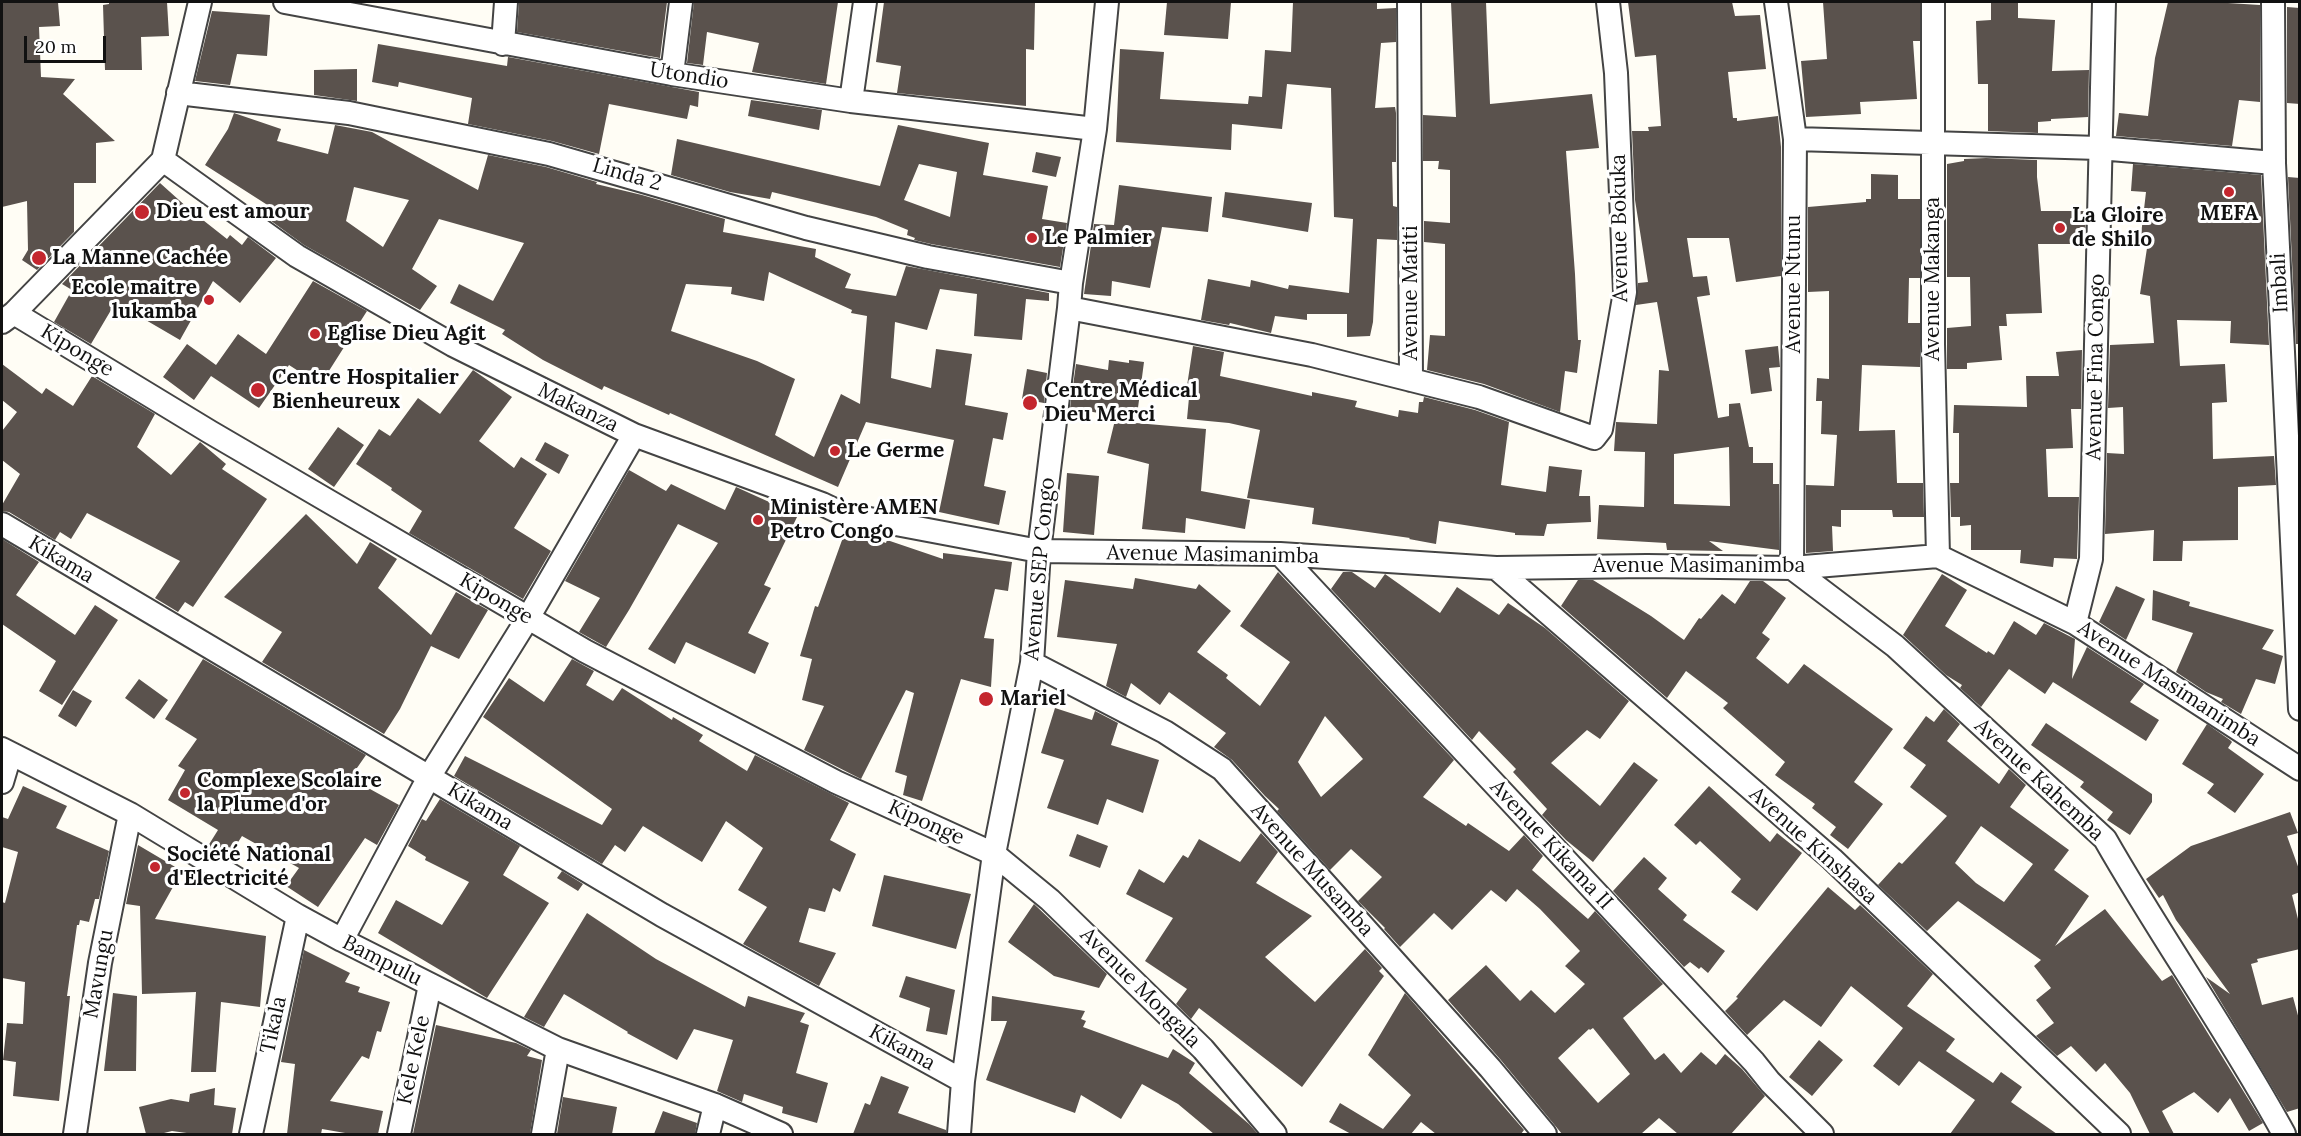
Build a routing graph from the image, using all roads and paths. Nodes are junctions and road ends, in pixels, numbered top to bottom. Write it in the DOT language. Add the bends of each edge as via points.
graph roads {
  1 [pos="200,2"];
  2 [pos="285,2"];
  3 [pos="506,2"];
  4 [pos="681,2"];
  5 [pos="865,2"];
  6 [pos="1107,2"];
  7 [pos="1410,2"];
  8 [pos="1608,2"];
  9 [pos="1776,2"];
  10 [pos="1934,2"];
  11 [pos="2104,2"];
  12 [pos="2273,2"];
  13 [pos="503,44"];
  14 [pos="672,74"];
  15 [pos="178,93"];
  16 [pos="851,101"];
  17 [pos="1095,129"];
  18 [pos="1795,139"];
  19 [pos="1932,143"];
  20 [pos="2099,148"];
  21 [pos="163,160"];
  22 [pos="2274,163"];
  23 [pos="1071,283"];
  24 [pos="1070,308"];
  25 [pos="8,317"];
  26 [pos="1411,380"];
  27 [pos="634,435"];
  28 [pos="2,524"];
  29 [pos="1039,551"];
  30 [pos="1280,554"];
  31 [pos="1938,556"];
  32 [pos="1792,567"];
  33 [pos="1496,568"];
  34 [pos="528,618"];
  35 [pos="2075,623"];
  36 [pos="1032,663"];
  37 [pos="2300,709"];
  38 [pos="6,752"];
  39 [pos="2300,769"];
  40 [pos="429,777"];
  41 [pos="2,782"];
  42 [pos="130,814"];
  43 [pos="994,854"];
  44 [pos="297,916"];
  45 [pos="342,940"];
  46 [pos="430,985"];
  47 [pos="558,1049"];
  48 [pos="963,1081"];
  49 [pos="716,1105"];
  50 [pos="75,1134"];
  51 [pos="251,1134"];
  52 [pos="399,1134"];
  53 [pos="543,1134"];
  54 [pos="708,1134"];
  55 [pos="781,1134"];
  56 [pos="959,1134"];
  57 [pos="1275,1134"];
  58 [pos="1545,1134"];
  59 [pos="1822,1134"];
  60 [pos="2119,1134"];
  61 [pos="2284,1134"];
  1 -- 15 [label="street"];
  2 -- 13 [label="street, Utondio"];
  3 -- 13 [label="street"];
  4 -- 14 [label="street"];
  5 -- 16 [label="street"];
  6 -- 17 [label="street, Avenue SEP Congo"];
  7 -- 26 [label="street, Avenue Matiti"];
  8 -- 26 [label="street, Avenue Bokuka" via="1616,73 1625,292 1601,429 1594,438 1582,435 1479,397"];
  9 -- 18 [label="street, Avenue Ntunu"];
  10 -- 19 [label="street, Avenue Makanga"];
  11 -- 20 [label="street, Avenue Fina Congo"];
  12 -- 22 [label="street, Imbali"];
  13 -- 14 [label="street, Utondio"];
  14 -- 16 [label="street, Utondio"];
  15 -- 21 [label="street"];
  15 -- 23 [label="street, Linda 2" via="349,113 549,154 806,228 928,257"];
  16 -- 17 [label="street, Utondio"];
  17 -- 23 [label="street, Avenue SEP Congo"];
  18 -- 19 [label="street"];
  18 -- 32 [label="street, Avenue Ntunu"];
  19 -- 20 [label="street"];
  19 -- 31 [label="street, Avenue Makanga"];
  20 -- 22 [label="street"];
  20 -- 35 [label="street, Avenue Fina Congo" via="2091,558"];
  21 -- 25 [label="street"];
  21 -- 27 [label="street, Makanza" via="297,256 453,345"];
  22 -- 37 [label="street, Imbali"];
  23 -- 24 [label="street, Avenue SEP Congo"];
  24 -- 26 [label="street, Avenue Matiti" via="1312,355"];
  24 -- 29 [label="street, Avenue SEP Congo"];
  25 -- 34 [label="street, Kiponge"];
  27 -- 29 [label="street, Makanza" via="843,514"];
  27 -- 34 [label="street"];
  28 -- 40 [label="street, Kikama"];
  29 -- 30 [label="street, Avenue Masimanimba"];
  29 -- 36 [label="street, Avenue SEP Congo"];
  30 -- 33 [label="street, Avenue Masimanimba"];
  30 -- 59 [label="street, Avenue Kikama II"];
  31 -- 32 [label="street, Avenue Masimanimba"];
  31 -- 35 [label="street, Avenue Masimanimba"];
  32 -- 33 [label="street, Avenue Masimanimba"];
  32 -- 61 [label="street, Avenue Kahemba" via="1895,646 2105,839"];
  33 -- 60 [label="street, Avenue Kinshasa" via="1832,860"];
  34 -- 40 [label="street"];
  34 -- 43 [label="street, Kiponge" via="836,782"];
  35 -- 39 [label="street, Avenue Masimanimba"];
  36 -- 43 [label="street, Avenue SEP Congo"];
  36 -- 58 [label="street, Avenue Musamba" via="1165,732 1222,769"];
  38 -- 41 [label="street"];
  38 -- 42 [label="street, Bampulu"];
  40 -- 45 [label="street"];
  40 -- 48 [label="street, Kikama" via="662,915"];
  42 -- 44 [label="street, Bampulu"];
  42 -- 50 [label="street, Mavungu" via="100,963"];
  43 -- 48 [label="street, Avenue SEP Congo"];
  43 -- 57 [label="street, Avenue Mongala" via="1050,900 1203,1049"];
  44 -- 45 [label="street, Bampulu"];
  44 -- 51 [label="street, Tikala"];
  45 -- 46 [label="street, Bampulu"];
  46 -- 47 [label="street, Bampulu"];
  46 -- 52 [label="street, Kele Kele"];
  47 -- 49 [label="street, Bampulu"];
  47 -- 53 [label="street"];
  48 -- 56 [label="street, Avenue SEP Congo"];
  49 -- 54 [label="street"];
  49 -- 55 [label="street, Bampulu"];
}
